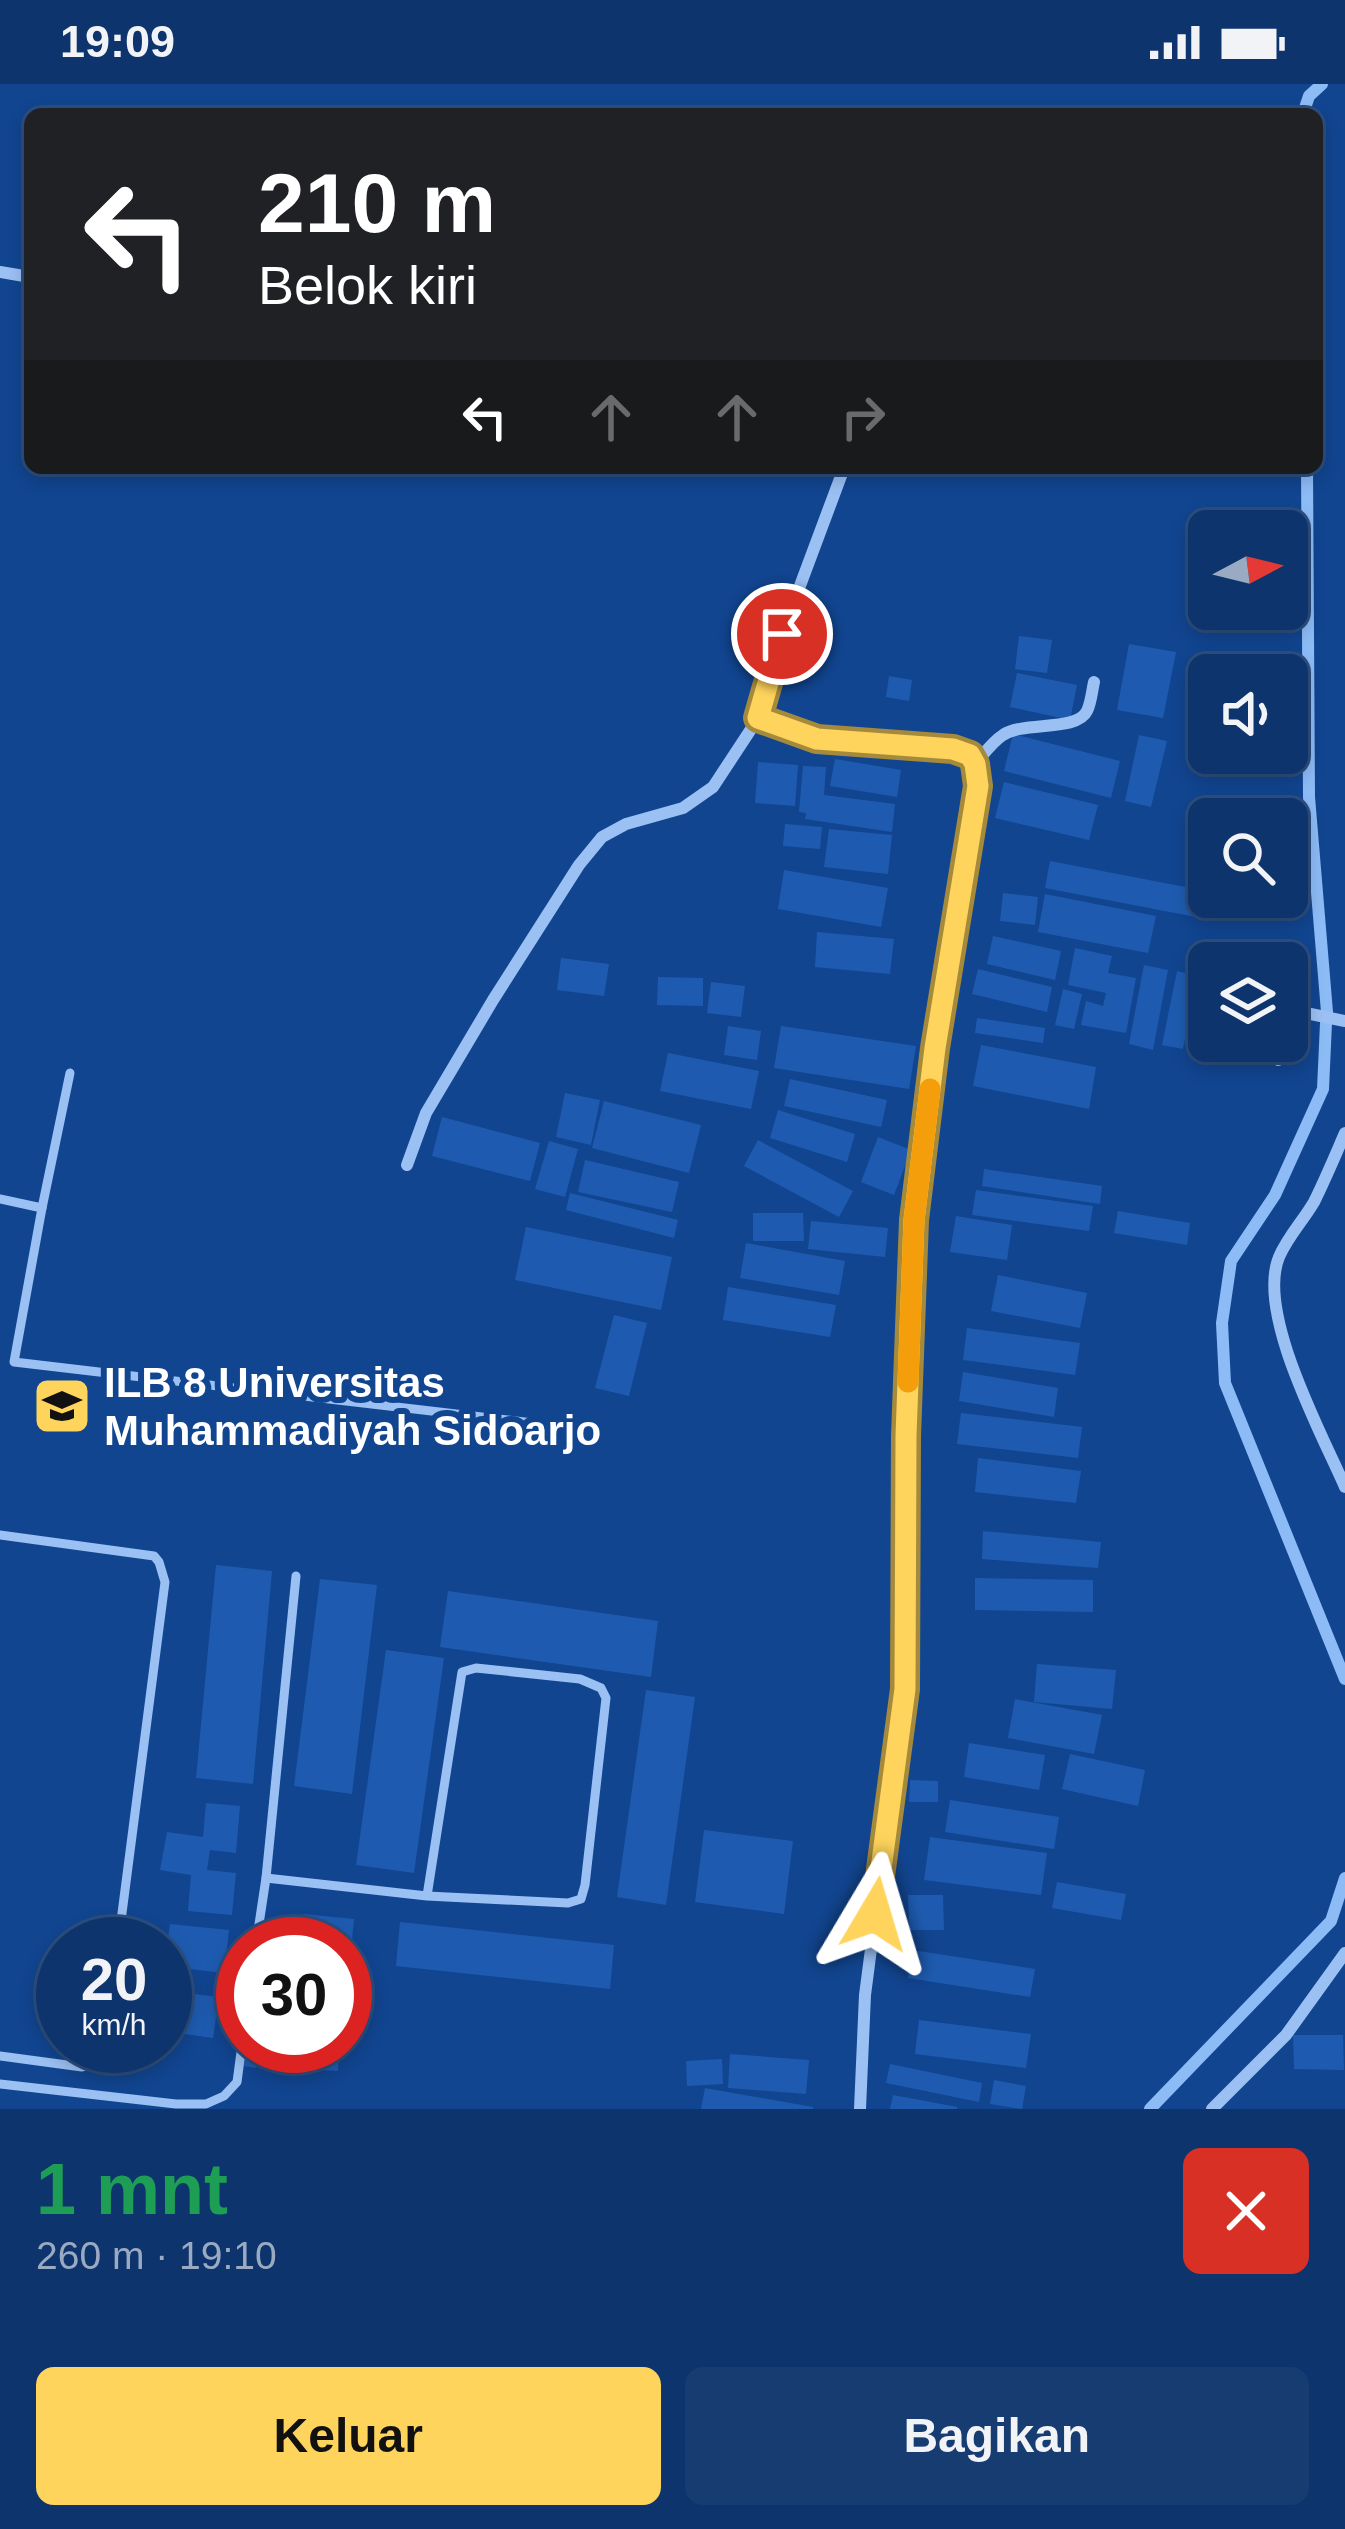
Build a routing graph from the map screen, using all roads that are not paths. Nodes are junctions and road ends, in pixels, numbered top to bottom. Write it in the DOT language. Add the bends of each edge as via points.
graph roads {
  1 [pos="842,474"];
  2 [pos="1094,682"];
  3 [pos="758,718"];
  4 [pos="975,764"];
  5 [pos="1308,1013"];
  6 [pos="1345,1021"];
  7 [pos="70,1073"];
  8 [pos="1345,1133"];
  9 [pos="407,1165"];
  10 [pos="0,1199"];
  11 [pos="42,1208"];
  12 [pos="566,1427"];
  13 [pos="1345,1487"];
  14 [pos="0,1535"];
  15 [pos="296,1576"];
  16 [pos="266,1878"];
  17 [pos="428,1896"];
  18 [pos="122,1917"];
  19 [pos="260,1917"];
  20 [pos="1345,1953"];
  21 [pos="0,2056"];
  22 [pos="36,2061"];
  23 [pos="238,2073"];
  24 [pos="0,2084"];
  25 [pos="860,2109"];
  26 [pos="1212,2109"];
  1 -- 3 [label="street"];
  2 -- 4 [label="street" via="1081,719 1004,734"];
  3 -- 4 [label="street" via="817,739 953,749"];
  3 -- 9 [label="street" via="713,787 683,808 614,830 579,865 427,1113"];
  4 -- 25 [label="street" via="914,1220 905,1689 865,1995"];
  5 -- 6 [label="street"];
  7 -- 11 [label="lane"];
  8 -- 13 [label="street" via="1275,1269 1285,1348"];
  10 -- 11 [label="lane"];
  11 -- 12 [label="lane" via="14,1362"];
  14 -- 18 [label="lane" via="154,1556 162,1571"];
  15 -- 16 [label="lane"];
  16 -- 17 [label="lane"];
  16 -- 19 [label="lane"];
  17 -- 17 [label="lane" via="461,1672 580,1679 601,1688 581,1899"];
  20 -- 26 [label="street" via="1286,2035"];
  21 -- 22 [label="lane"];
  23 -- 24 [label="lane" via="224,2096 206,2104"];
}
